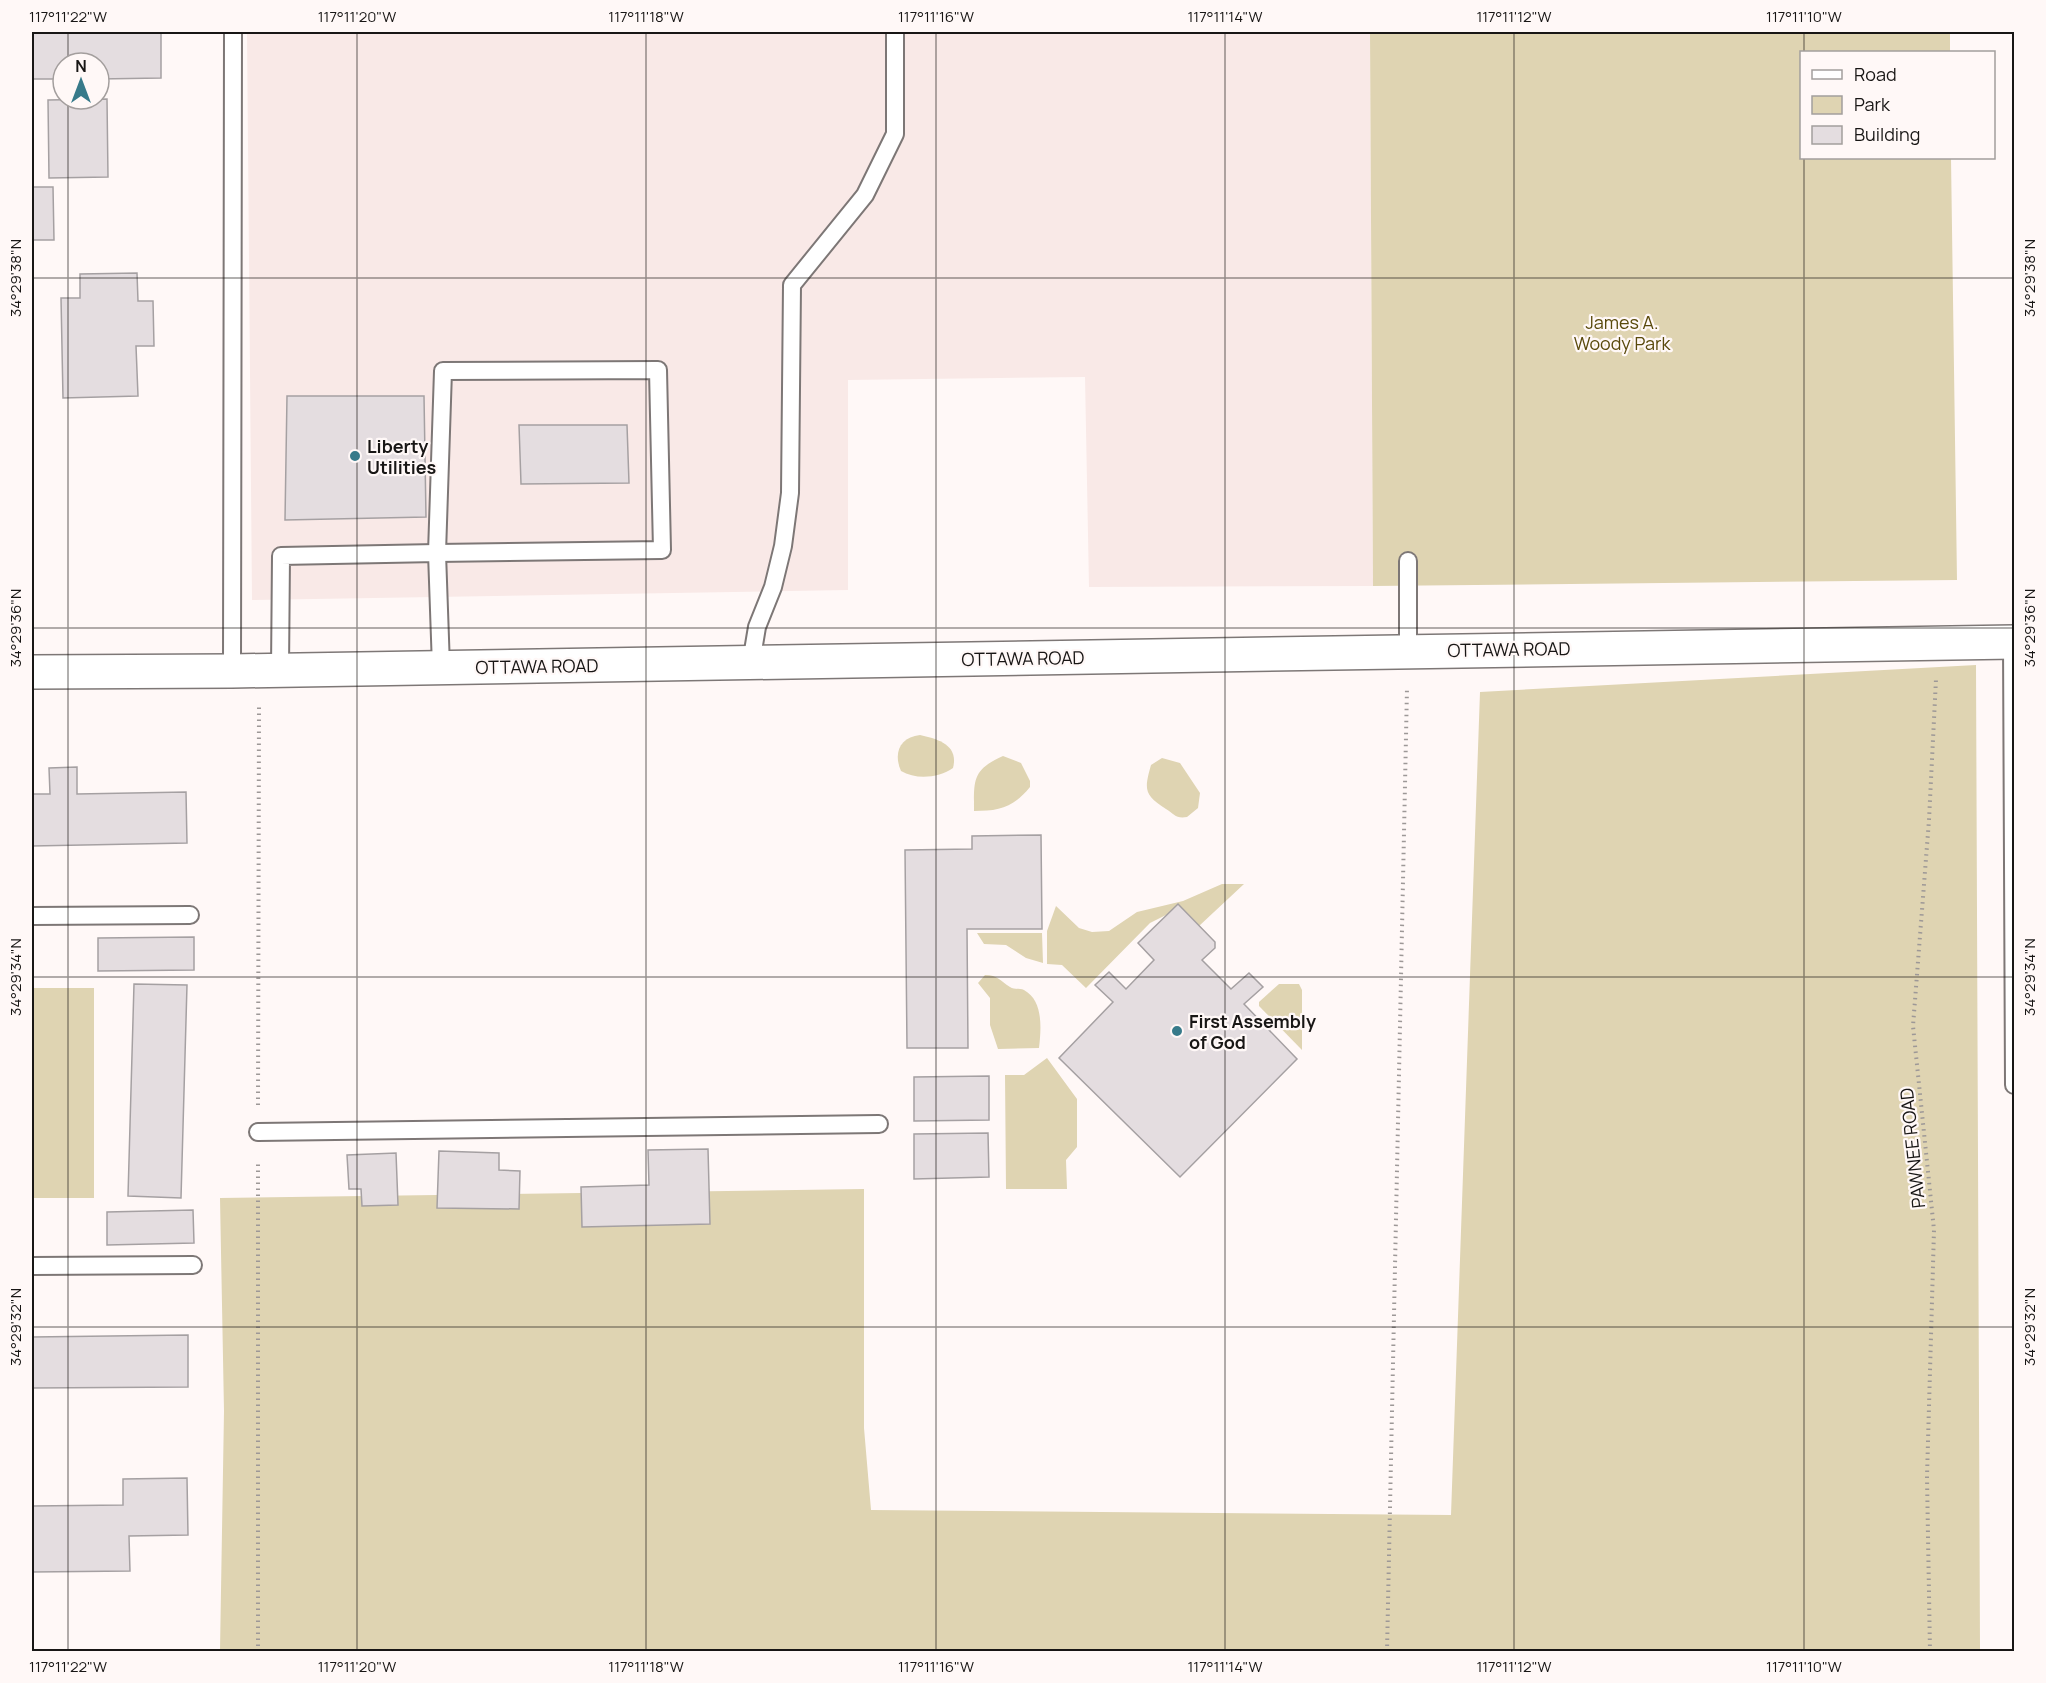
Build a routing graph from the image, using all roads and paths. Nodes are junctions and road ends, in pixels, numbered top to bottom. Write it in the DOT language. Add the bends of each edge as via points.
graph roads {
  1 [pos="233,32"];
  2 [pos="895,32"];
  3 [pos="437,553"];
  4 [pos="1407,561"];
  5 [pos="1937,642"];
  6 [pos="2013,642"];
  7 [pos="1407,651"];
  8 [pos="751,663"];
  9 [pos="441,667"];
  10 [pos="280,669"];
  11 [pos="232,671"];
  12 [pos="32,672"];
  13 [pos="190,915"];
  14 [pos="32,916"];
  15 [pos="2014,1085"];
  16 [pos="879,1124"];
  17 [pos="258,1132"];
  18 [pos="193,1265"];
  19 [pos="32,1266"];
  20 [pos="1387,1652"];
  21 [pos="1930,1652"];
  1 -- 11 [label="lane"];
  2 -- 8 [label="lane" via="895,134 865,195 792,285 790,493 783,546"];
  3 -- 3 [label="lane" via="662,550 658,370 443,371"];
  3 -- 9 [label="lane"];
  3 -- 10 [label="lane" via="281,556"];
  4 -- 7 [label="lane"];
  5 -- 6 [label="street, OTTAWA ROAD"];
  5 -- 7 [label="street, OTTAWA ROAD"];
  5 -- 21 [label="path, PAWNEE ROAD" via="1929,820 1913,1026 1934,1230 1927,1477"];
  6 -- 15 [label="lane"];
  7 -- 8 [label="street, OTTAWA ROAD"];
  7 -- 20 [label="path"];
  8 -- 9 [label="street, OTTAWA ROAD"];
  9 -- 10 [label="street, OTTAWA ROAD"];
  10 -- 11 [label="street, OTTAWA ROAD"];
  11 -- 12 [label="street, OTTAWA ROAD"];
  13 -- 14 [label="lane"];
  16 -- 17 [label="lane"];
  18 -- 19 [label="lane"];
}
